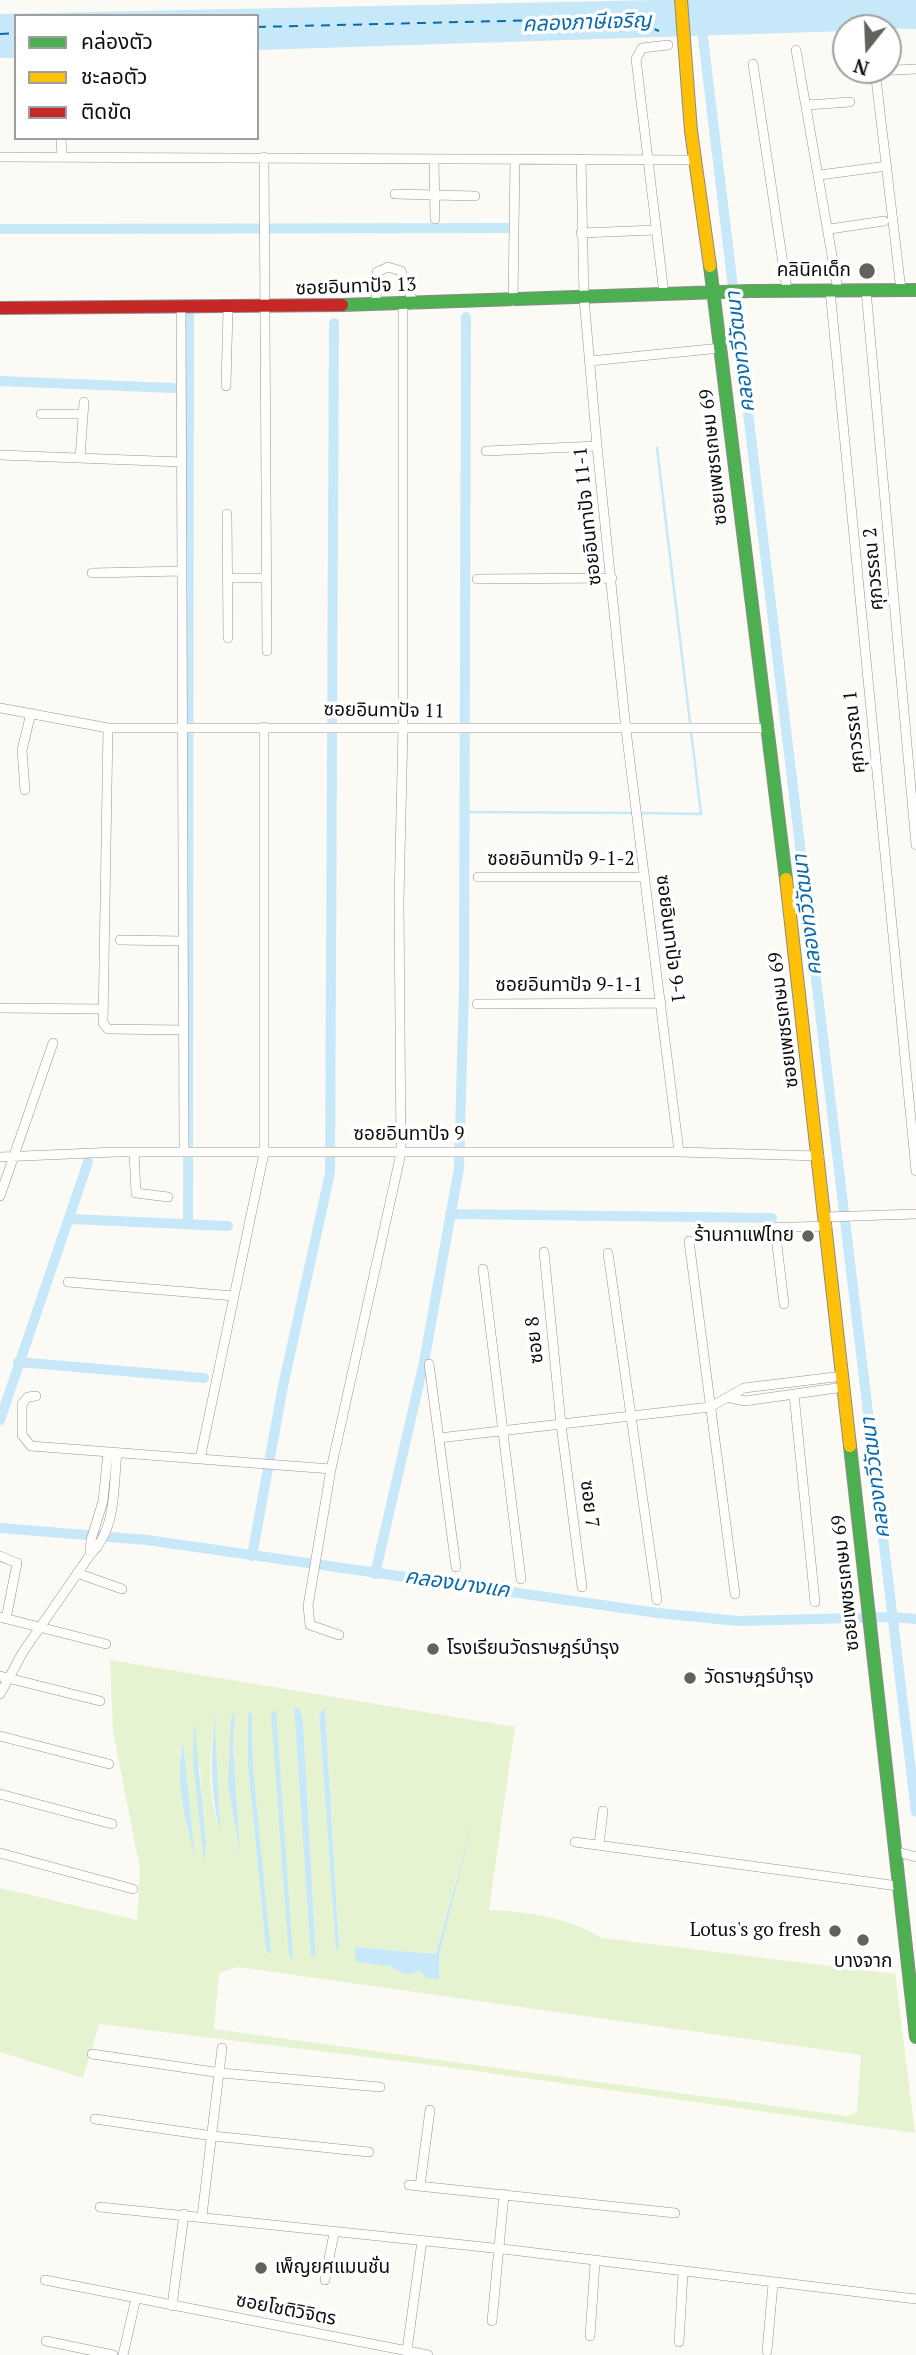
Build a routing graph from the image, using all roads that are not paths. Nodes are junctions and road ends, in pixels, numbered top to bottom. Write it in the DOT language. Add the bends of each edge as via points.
graph roads {
  1 [pos="681,0"];
  2 [pos="668,45"];
  3 [pos="796,50"];
  4 [pos="753,64"];
  5 [pos="877,84"];
  6 [pos="850,102"];
  7 [pos="807,105"];
  8 [pos="61,140"];
  9 [pos="0,157"];
  10 [pos="62,157"];
  11 [pos="264,158"];
  12 [pos="434,159"];
  13 [pos="515,159"];
  14 [pos="581,159"];
  15 [pos="646,159"];
  16 [pos="692,160"];
  17 [pos="887,166"];
  18 [pos="820,175"];
  19 [pos="395,194"];
  20 [pos="435,194"];
  21 [pos="475,196"];
  22 [pos="435,219"];
  23 [pos="884,221"];
  24 [pos="830,229"];
  25 [pos="656,230"];
  26 [pos="581,233"];
  27 [pos="916,289"];
  28 [pos="787,290"];
  29 [pos="834,290"];
  30 [pos="866,290"];
  31 [pos="901,290"];
  32 [pos="719,292"];
  33 [pos="664,294"];
  34 [pos="584,298"];
  35 [pos="513,302"];
  36 [pos="408,304"];
  37 [pos="376,305"];
  38 [pos="0,307"];
  39 [pos="266,308"];
  40 [pos="181,309"];
  41 [pos="228,309"];
  42 [pos="721,348"];
  43 [pos="590,361"];
  44 [pos="226,386"];
  45 [pos="84,402"];
  46 [pos="41,414"];
  47 [pos="83,414"];
  48 [pos="597,446"];
  49 [pos="486,451"];
  50 [pos="0,456"];
  51 [pos="80,458"];
  52 [pos="181,462"];
  53 [pos="227,514"];
  54 [pos="182,571"];
  55 [pos="92,573"];
  56 [pos="227,578"];
  57 [pos="267,578"];
  58 [pos="612,578"];
  59 [pos="477,579"];
  60 [pos="228,638"];
  61 [pos="267,651"];
  62 [pos="0,708"];
  63 [pos="31,713"];
  64 [pos="186,727"];
  65 [pos="264,727"];
  66 [pos="108,728"];
  67 [pos="403,728"];
  68 [pos="769,728"];
  69 [pos="626,730"];
  70 [pos="25,790"];
  71 [pos="916,845"];
  72 [pos="478,877"];
  73 [pos="645,877"];
  74 [pos="120,940"];
  75 [pos="183,941"];
  76 [pos="661,1003"];
  77 [pos="477,1004"];
  78 [pos="0,1008"];
  79 [pos="102,1009"];
  80 [pos="184,1030"];
  81 [pos="53,1043"];
  82 [pos="134,1152"];
  83 [pos="184,1152"];
  84 [pos="679,1152"];
  85 [pos="264,1153"];
  86 [pos="401,1153"];
  87 [pos="819,1156"];
  88 [pos="0,1157"];
  89 [pos="13,1157"];
  90 [pos="916,1171"];
  91 [pos="0,1196"];
  92 [pos="168,1197"];
  93 [pos="916,1214"];
  94 [pos="828,1220"];
  95 [pos="689,1241"];
  96 [pos="544,1252"];
  97 [pos="608,1253"];
  98 [pos="483,1269"];
  99 [pos="68,1282"];
  100 [pos="234,1297"];
  101 [pos="784,1304"];
  102 [pos="429,1364"];
  103 [pos="844,1381"];
  104 [pos="794,1395"];
  105 [pos="36,1396"];
  106 [pos="730,1398"];
  107 [pos="710,1407"];
  108 [pos="630,1416"];
  109 [pos="561,1424"];
  110 [pos="500,1432"];
  111 [pos="439,1438"];
  112 [pos="113,1452"];
  113 [pos="200,1459"];
  114 [pos="331,1469"];
  115 [pos="108,1502"];
  116 [pos="90,1555"];
  117 [pos="0,1556"];
  118 [pos="456,1567"];
  119 [pos="77,1573"];
  120 [pos="521,1579"];
  121 [pos="582,1587"];
  122 [pos="122,1589"];
  123 [pos="734,1594"];
  124 [pos="657,1600"];
  125 [pos="815,1602"];
  126 [pos="3,1618"];
  127 [pos="40,1627"];
  128 [pos="339,1635"];
  129 [pos="106,1644"];
  130 [pos="4,1677"];
  131 [pos="0,1694"];
  132 [pos="100,1701"];
  133 [pos="0,1736"];
  134 [pos="109,1764"];
  135 [pos="0,1794"];
  136 [pos="603,1811"];
  137 [pos="112,1824"];
  138 [pos="575,1842"];
  139 [pos="599,1845"];
  140 [pos="0,1853"];
  141 [pos="900,1853"];
  142 [pos="916,1857"];
  143 [pos="898,1886"];
  144 [pos="133,1889"];
  145 [pos="913,1979"];
  146 [pos="916,2037"];
  147 [pos="222,2048"];
  148 [pos="92,2054"];
  149 [pos="221,2073"];
  150 [pos="380,2087"];
  151 [pos="430,2110"];
  152 [pos="95,2119"];
  153 [pos="213,2136"];
  154 [pos="369,2152"];
  155 [pos="409,2185"];
  156 [pos="420,2186"];
  157 [pos="504,2194"];
  158 [pos="100,2207"];
  159 [pos="675,2213"];
  160 [pos="184,2214"];
  161 [pos="202,2216"];
  162 [pos="334,2233"];
  163 [pos="422,2241"];
  164 [pos="499,2249"];
  165 [pos="595,2263"];
  166 [pos="683,2273"];
  167 [pos="46,2280"];
  168 [pos="326,2280"];
  169 [pos="773,2284"];
  170 [pos="136,2298"];
  171 [pos="916,2299"];
  172 [pos="172,2306"];
  173 [pos="492,2321"];
  174 [pos="590,2336"];
  175 [pos="46,2341"];
  176 [pos="679,2342"];
  177 [pos="407,2350"];
  178 [pos="767,2351"];
  179 [pos="113,2355"];
  180 [pos="123,2355"];
  181 [pos="428,2355"];
  1 -- 16 [label="main road, ซอยเพชรเกษม 69"];
  2 -- 15 [label="street" via="637,52"];
  3 -- 7 [label="street, ศุภวรรณ 1"];
  4 -- 28 [label="street"];
  5 -- 17 [label="street"];
  6 -- 7 [label="street"];
  7 -- 18 [label="street, ศุภวรรณ 1"];
  8 -- 10 [label="street"];
  9 -- 10 [label="street"];
  10 -- 11 [label="street"];
  11 -- 12 [label="street"];
  11 -- 39 [label="street"];
  12 -- 13 [label="street"];
  12 -- 20 [label="street"];
  13 -- 14 [label="street"];
  13 -- 35 [label="street"];
  14 -- 15 [label="street"];
  14 -- 26 [label="street, ซอยอินทาปัจ 11-1"];
  15 -- 16 [label="street"];
  15 -- 25 [label="street"];
  16 -- 32 [label="main road, ซอยเพชรเกษม 69"];
  17 -- 18 [label="street"];
  17 -- 31 [label="street"];
  18 -- 24 [label="street, ศุภวรรณ 1"];
  19 -- 20 [label="street"];
  20 -- 21 [label="street"];
  20 -- 22 [label="street"];
  23 -- 24 [label="street"];
  24 -- 29 [label="street, ศุภวรรณ 1"];
  25 -- 26 [label="street"];
  25 -- 33 [label="street"];
  26 -- 34 [label="street, ซอยอินทาปัจ 11-1"];
  27 -- 31 [label="main road, ซอยอินทาปัจ 13"];
  28 -- 29 [label="main road, ซอยอินทาปัจ 13"];
  28 -- 32 [label="main road, ซอยอินทาปัจ 13"];
  29 -- 30 [label="main road, ซอยอินทาปัจ 13"];
  29 -- 90 [label="street, ศุภวรรณ 1"];
  30 -- 31 [label="main road, ซอยอินทาปัจ 13"];
  30 -- 71 [label="street, ศุภวรรณ 2"];
  32 -- 33 [label="main road, ซอยอินทาปัจ 13"];
  32 -- 42 [label="main road, ซอยเพชรเกษม 69"];
  33 -- 34 [label="main road, ซอยอินทาปัจ 13"];
  34 -- 35 [label="main road, ซอยอินทาปัจ 13"];
  34 -- 43 [label="street, ซอยอินทาปัจ 11-1"];
  35 -- 36 [label="main road, ซอยอินทาปัจ 13"];
  36 -- 37 [label="main road, ซอยอินทาปัจ 13"];
  36 -- 37 [label="street" via="401,271 388,267 377,272"];
  36 -- 67 [label="street"];
  37 -- 39 [label="main road, ซอยอินทาปัจ 13"];
  38 -- 40 [label="main road, ซอยอินทาปัจ 13"];
  39 -- 41 [label="main road, ซอยอินทาปัจ 13"];
  39 -- 57 [label="street"];
  40 -- 41 [label="main road, ซอยอินทาปัจ 13"];
  40 -- 52 [label="street"];
  41 -- 44 [label="street"];
  42 -- 43 [label="street"];
  42 -- 68 [label="main road, ซอยเพชรเกษม 69" via="751,618"];
  43 -- 48 [label="street, ซอยอินทาปัจ 11-1"];
  45 -- 47 [label="street"];
  46 -- 47 [label="street"];
  47 -- 51 [label="street"];
  48 -- 49 [label="street"];
  48 -- 58 [label="street, ซอยอินทาปัจ 11-1"];
  50 -- 51 [label="street"];
  51 -- 52 [label="street"];
  52 -- 54 [label="street"];
  53 -- 56 [label="street"];
  54 -- 55 [label="street"];
  54 -- 64 [label="street"];
  56 -- 57 [label="street"];
  56 -- 60 [label="street"];
  57 -- 61 [label="street"];
  58 -- 59 [label="street"];
  58 -- 69 [label="street, ซอยอินทาปัจ 11-1"];
  62 -- 63 [label="street, ซอยอินทาปัจ 11"];
  63 -- 66 [label="street, ซอยอินทาปัจ 11"];
  63 -- 70 [label="street" via="22,750"];
  64 -- 65 [label="street, ซอยอินทาปัจ 11"];
  64 -- 66 [label="street, ซอยอินทาปัจ 11"];
  64 -- 75 [label="street"];
  65 -- 67 [label="street, ซอยอินทาปัจ 11"];
  65 -- 85 [label="street"];
  66 -- 79 [label="street"];
  67 -- 69 [label="street, ซอยอินทาปัจ 11"];
  67 -- 86 [label="street"];
  68 -- 69 [label="street, ซอยอินทาปัจ 11"];
  68 -- 87 [label="main road, ซอยเพชรเกษม 69"];
  69 -- 73 [label="street, ซอยอินทาปัจ 9-1"];
  72 -- 73 [label="street, ซอยอินทาปัจ 9-1-2"];
  73 -- 76 [label="street, ซอยอินทาปัจ 9-1"];
  74 -- 75 [label="street"];
  75 -- 80 [label="street"];
  76 -- 77 [label="street, ซอยอินทาปัจ 9-1-1"];
  76 -- 84 [label="street, ซอยอินทาปัจ 9-1"];
  78 -- 79 [label="street"];
  79 -- 80 [label="street" via="104,1027"];
  80 -- 83 [label="street"];
  81 -- 89 [label="street"];
  82 -- 83 [label="street, ซอยอินทาปัจ 9"];
  82 -- 89 [label="street, ซอยอินทาปัจ 9"];
  82 -- 92 [label="street" via="136,1193"];
  83 -- 85 [label="street, ซอยอินทาปัจ 9"];
  84 -- 86 [label="street, ซอยอินทาปัจ 9"];
  84 -- 87 [label="street, ซอยอินทาปัจ 9"];
  85 -- 86 [label="street, ซอยอินทาปัจ 9"];
  85 -- 100 [label="street"];
  86 -- 114 [label="street"];
  87 -- 94 [label="main road, ซอยเพชรเกษม 69"];
  88 -- 89 [label="street, ซอยอินทาปัจ 9"];
  89 -- 91 [label="street"];
  93 -- 94 [label="street"];
  94 -- 101 [label="street" via="769,1228"];
  94 -- 103 [label="main road, ซอยเพชรเกษม 69"];
  95 -- 107 [label="street"];
  96 -- 109 [label="street, ซอย 8"];
  97 -- 108 [label="street"];
  98 -- 110 [label="street"];
  99 -- 100 [label="street"];
  100 -- 113 [label="street"];
  102 -- 111 [label="street"];
  103 -- 104 [label="street"];
  103 -- 106 [label="street" via="744,1388"];
  103 -- 141 [label="main road, ซอยเพชรเกษม 69" via="871,1640"];
  104 -- 106 [label="street" via="745,1401"];
  104 -- 125 [label="street"];
  105 -- 112 [label="street" via="22,1404 26,1444"];
  106 -- 107 [label="street"];
  107 -- 108 [label="street"];
  107 -- 123 [label="street"];
  108 -- 109 [label="street"];
  108 -- 124 [label="street"];
  109 -- 110 [label="street"];
  109 -- 121 [label="street, ซอย 7"];
  110 -- 111 [label="street"];
  110 -- 120 [label="street"];
  111 -- 118 [label="street"];
  112 -- 113 [label="street"];
  112 -- 115 [label="street"];
  113 -- 114 [label="street"];
  114 -- 128 [label="street" via="308,1606 310,1625"];
  115 -- 116 [label="street" via="91,1540"];
  115 -- 116 [label="street" via="108,1528"];
  116 -- 119 [label="street"];
  117 -- 126 [label="street" via="17,1563"];
  119 -- 122 [label="street"];
  119 -- 127 [label="street"];
  126 -- 127 [label="street"];
  127 -- 129 [label="street"];
  127 -- 130 [label="street"];
  130 -- 131 [label="street"];
  130 -- 132 [label="street"];
  133 -- 134 [label="street"];
  135 -- 137 [label="street"];
  136 -- 139 [label="street"];
  138 -- 139 [label="street"];
  139 -- 143 [label="street"];
  140 -- 144 [label="street"];
  141 -- 142 [label="street"];
  141 -- 143 [label="main road, ซอยเพชรเกษม 69"];
  143 -- 145 [label="main road, ซอยเพชรเกษม 69"];
  145 -- 146 [label="main road, ซอยเพชรเกษม 69"];
  147 -- 149 [label="street"];
  148 -- 149 [label="street"];
  149 -- 150 [label="street"];
  149 -- 153 [label="street"];
  151 -- 156 [label="street"];
  152 -- 153 [label="street"];
  153 -- 154 [label="street"];
  153 -- 161 [label="street"];
  155 -- 156 [label="street"];
  156 -- 157 [label="street"];
  157 -- 159 [label="street"];
  157 -- 164 [label="street"];
  158 -- 160 [label="street"];
  160 -- 161 [label="street"];
  160 -- 172 [label="street"];
  161 -- 162 [label="street"];
  162 -- 163 [label="street"];
  162 -- 168 [label="street"];
  163 -- 164 [label="street"];
  163 -- 177 [label="street"];
  164 -- 165 [label="street"];
  164 -- 173 [label="street"];
  165 -- 166 [label="street"];
  165 -- 174 [label="street"];
  166 -- 169 [label="street"];
  166 -- 176 [label="street"];
  167 -- 170 [label="street, ซอยโชติวิจิตร"];
  169 -- 171 [label="street"];
  169 -- 178 [label="street"];
  170 -- 172 [label="street, ซอยโชติวิจิตร"];
  170 -- 180 [label="street"];
  172 -- 177 [label="street, ซอยโชติวิจิตร"];
  175 -- 179 [label="street"];
  177 -- 181 [label="street, ซอยโชติวิจิตร"];
}
